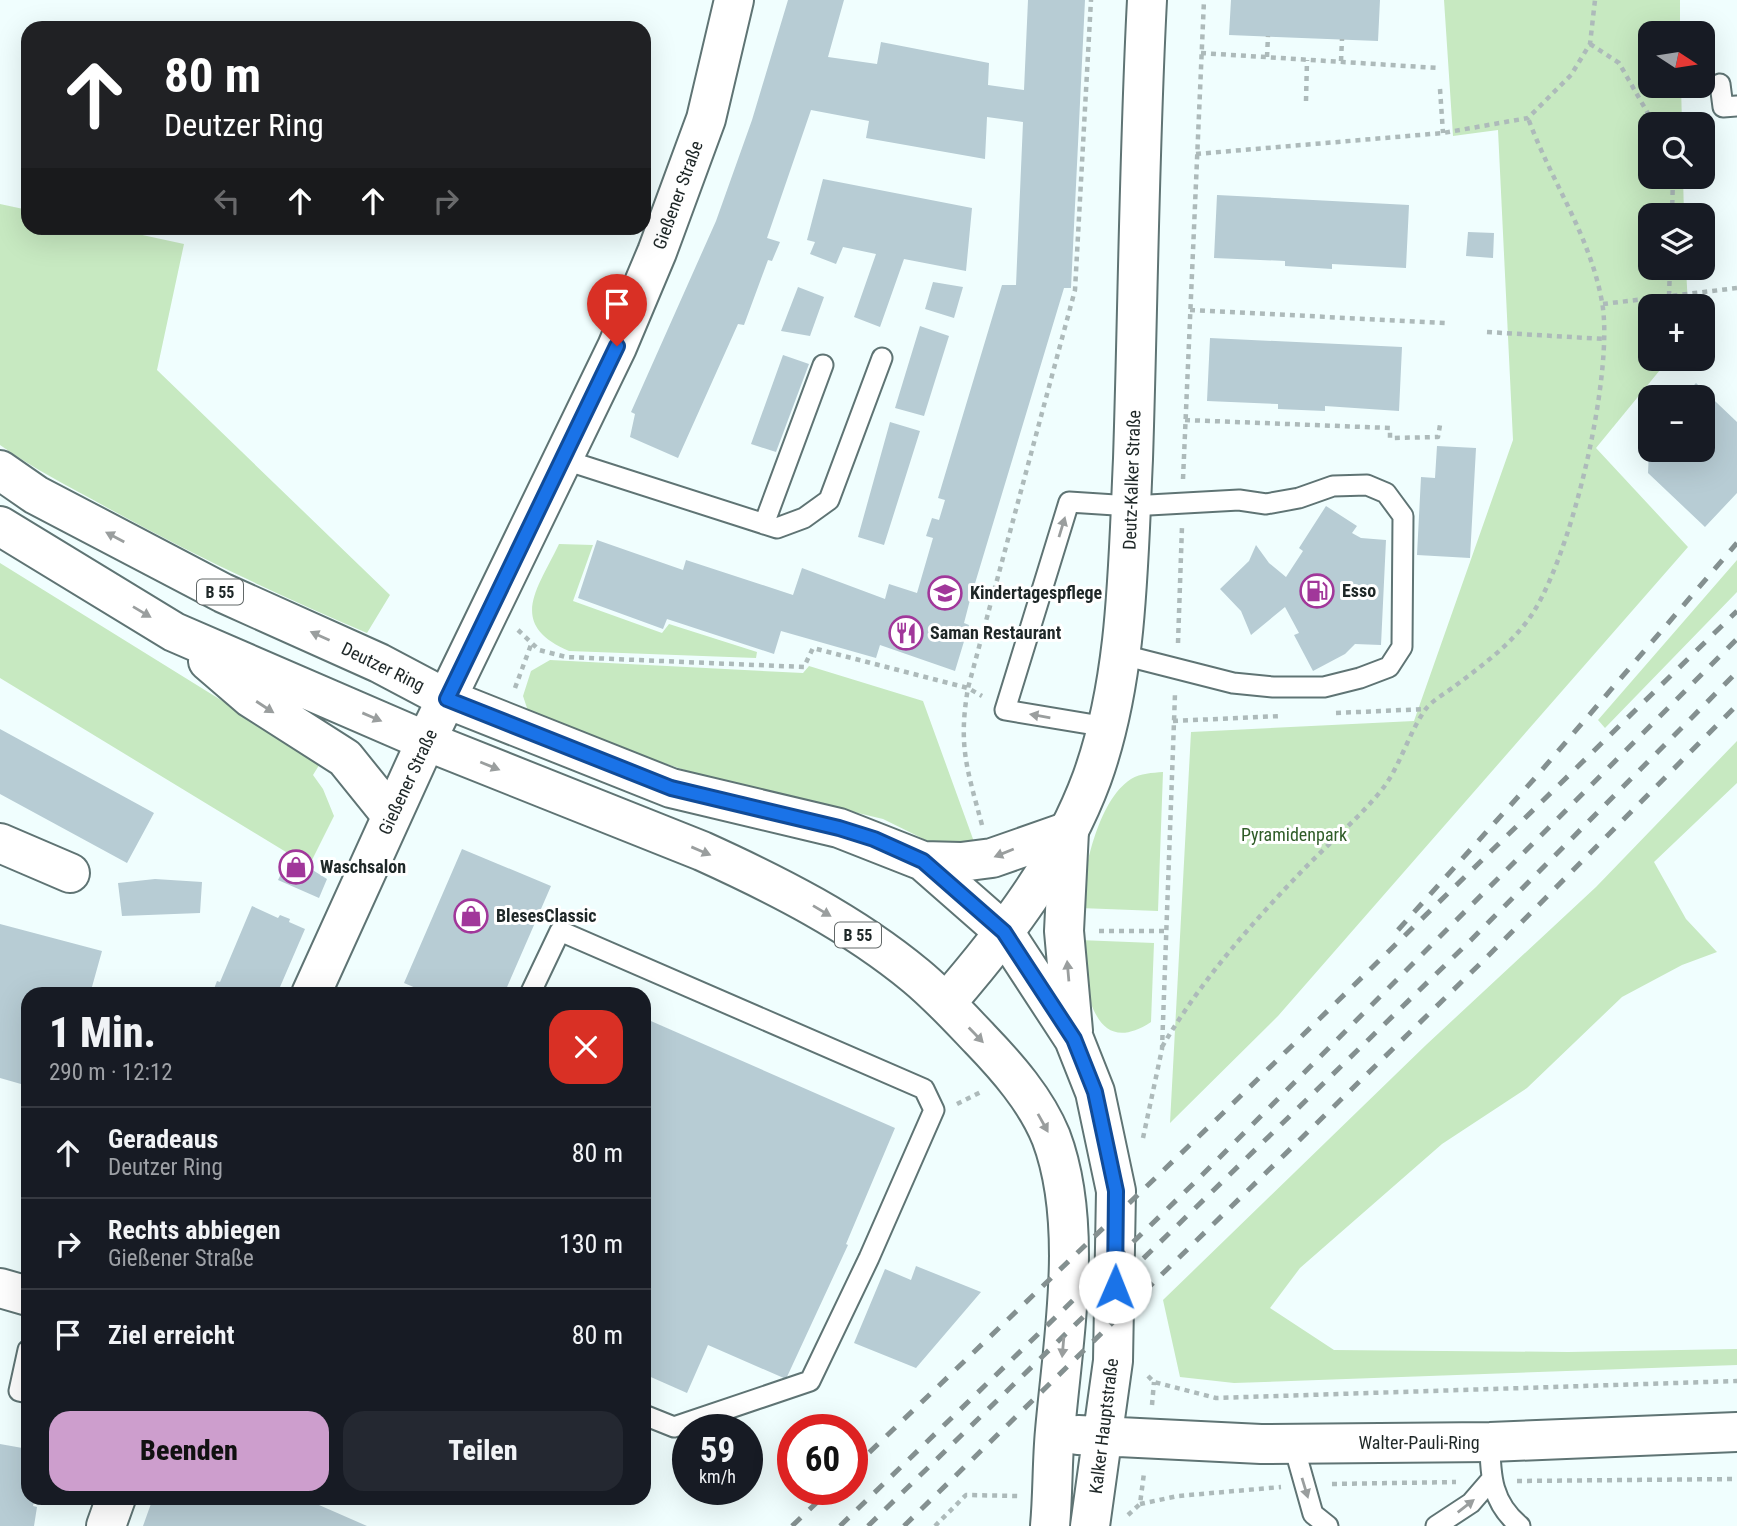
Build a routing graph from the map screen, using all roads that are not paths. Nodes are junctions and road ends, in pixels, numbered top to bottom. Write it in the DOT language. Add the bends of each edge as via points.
graph roads {
  1 [pos="734,0"];
  2 [pos="1147,0"];
  3 [pos="1720,84"];
  4 [pos="1737,106"];
  5 [pos="882,358"];
  6 [pos="823,365"];
  7 [pos="562,458"];
  8 [pos="0,470"];
  9 [pos="1131,506"];
  10 [pos="764,524"];
  11 [pos="0,526"];
  12 [pos="174,632"];
  13 [pos="1119,654"];
  14 [pos="447,699"];
  15 [pos="1107,727"];
  16 [pos="426,741"];
  17 [pos="391,815"];
  18 [pos="1069,831"];
  19 [pos="0,843"];
  20 [pos="923,861"];
  21 [pos="70,873"];
  22 [pos="1004,932"];
  23 [pos="314,987"];
  24 [pos="533,987"];
  25 [pos="946,1003"];
  26 [pos="1074,1039"];
  27 [pos="0,1288"];
  28 [pos="21,1294"];
  29 [pos="651,1418"];
  30 [pos="1737,1432"];
  31 [pos="1055,1434"];
  32 [pos="1101,1437"];
  33 [pos="1490,1442"];
  34 [pos="1293,1443"];
  35 [pos="1490,1481"];
  36 [pos="114,1505"];
  37 [pos="106,1526"];
  38 [pos="1050,1526"];
  39 [pos="1090,1526"];
  40 [pos="1328,1526"];
  41 [pos="1436,1526"];
  42 [pos="1520,1526"];
  1 -- 7 [label="main road, Gießener Straße" via="706,119 661,240 617,346"];
  2 -- 9 [label="main road, Deutz-Kalker Straße"];
  3 -- 4 [label="lane" via="1723,107"];
  5 -- 10 [label="lane" via="828,500 804,518 777,528"];
  6 -- 10 [label="lane"];
  7 -- 10 [label="lane"];
  7 -- 14 [label="main road, Gießener Straße"];
  14 -- 8 [label="main road, Deutzer Ring / B 55, one-way" via="223,593 36,495"];
  9 -- 13 [label="main road, Deutz-Kalker Straße"];
  9 -- 13 [label="lane" via="1239,500 1266,504 1333,486 1367,485 1386,493 1403,516 1402,647 1390,667 1324,687 1233,682"];
  15 -- 9 [label="lane, one-way" via="1005,710 1069,502"];
  11 -- 12 [label="main road, B 55, one-way"];
  12 -- 16 [label="main road, B 55, one-way"];
  12 -- 17 [label="main road, one-way" via="251,698 345,758"];
  13 -- 15 [label="main road, Deutz-Kalker Straße"];
  14 -- 16 [label="main road, Gießener Straße"];
  14 -- 20 [label="main road, Deutzer Ring / B 55" via="671,788 839,828"];
  15 -- 18 [label="main road, Deutz-Kalker Straße"];
  16 -- 17 [label="main road, Gießener Straße"];
  16 -- 25 [label="main road, B 55, one-way" via="762,878 824,912 914,974"];
  17 -- 23 [label="main road, Gießener Straße"];
  18 -- 20 [label="main road, one-way" via="992,858"];
  18 -- 22 [label="main road, Deutz-Kalker Straße"];
  26 -- 18 [label="main road, one-way" via="1064,931"];
  19 -- 21 [label="main road"];
  20 -- 22 [label="main road, Deutzer Ring / B 55"];
  22 -- 25 [label="main road, Deutz-Kalker Straße"];
  22 -- 26 [label="main road, Kalker Hauptstraße / B 55"];
  24 -- 29 [label="lane" via="560,931 924,1089 934,1110 810,1381 674,1427"];
  25 -- 31 [label="main road, B 55, one-way" via="1006,1066 1051,1136 1068,1235"];
  26 -- 32 [label="main road, Kalker Hauptstraße / B 55" via="1095,1092 1116,1191 1113,1361"];
  27 -- 28 [label="main road"];
  30 -- 33 [label="main road, Walter-Pauli-Ring"];
  31 -- 32 [label="main road, Walter-Pauli-Ring"];
  31 -- 38 [label="main road, B 55"];
  32 -- 34 [label="main road, Walter-Pauli-Ring"];
  32 -- 39 [label="main road, Kalker Hauptstraße / B 55"];
  33 -- 34 [label="main road, Walter-Pauli-Ring"];
  33 -- 35 [label="lane"];
  34 -- 40 [label="lane, one-way" via="1313,1514"];
  41 -- 35 [label="lane, one-way" via="1471,1503"];
  35 -- 42 [label="lane" via="1500,1504"];
  36 -- 37 [label="main road"];
}
